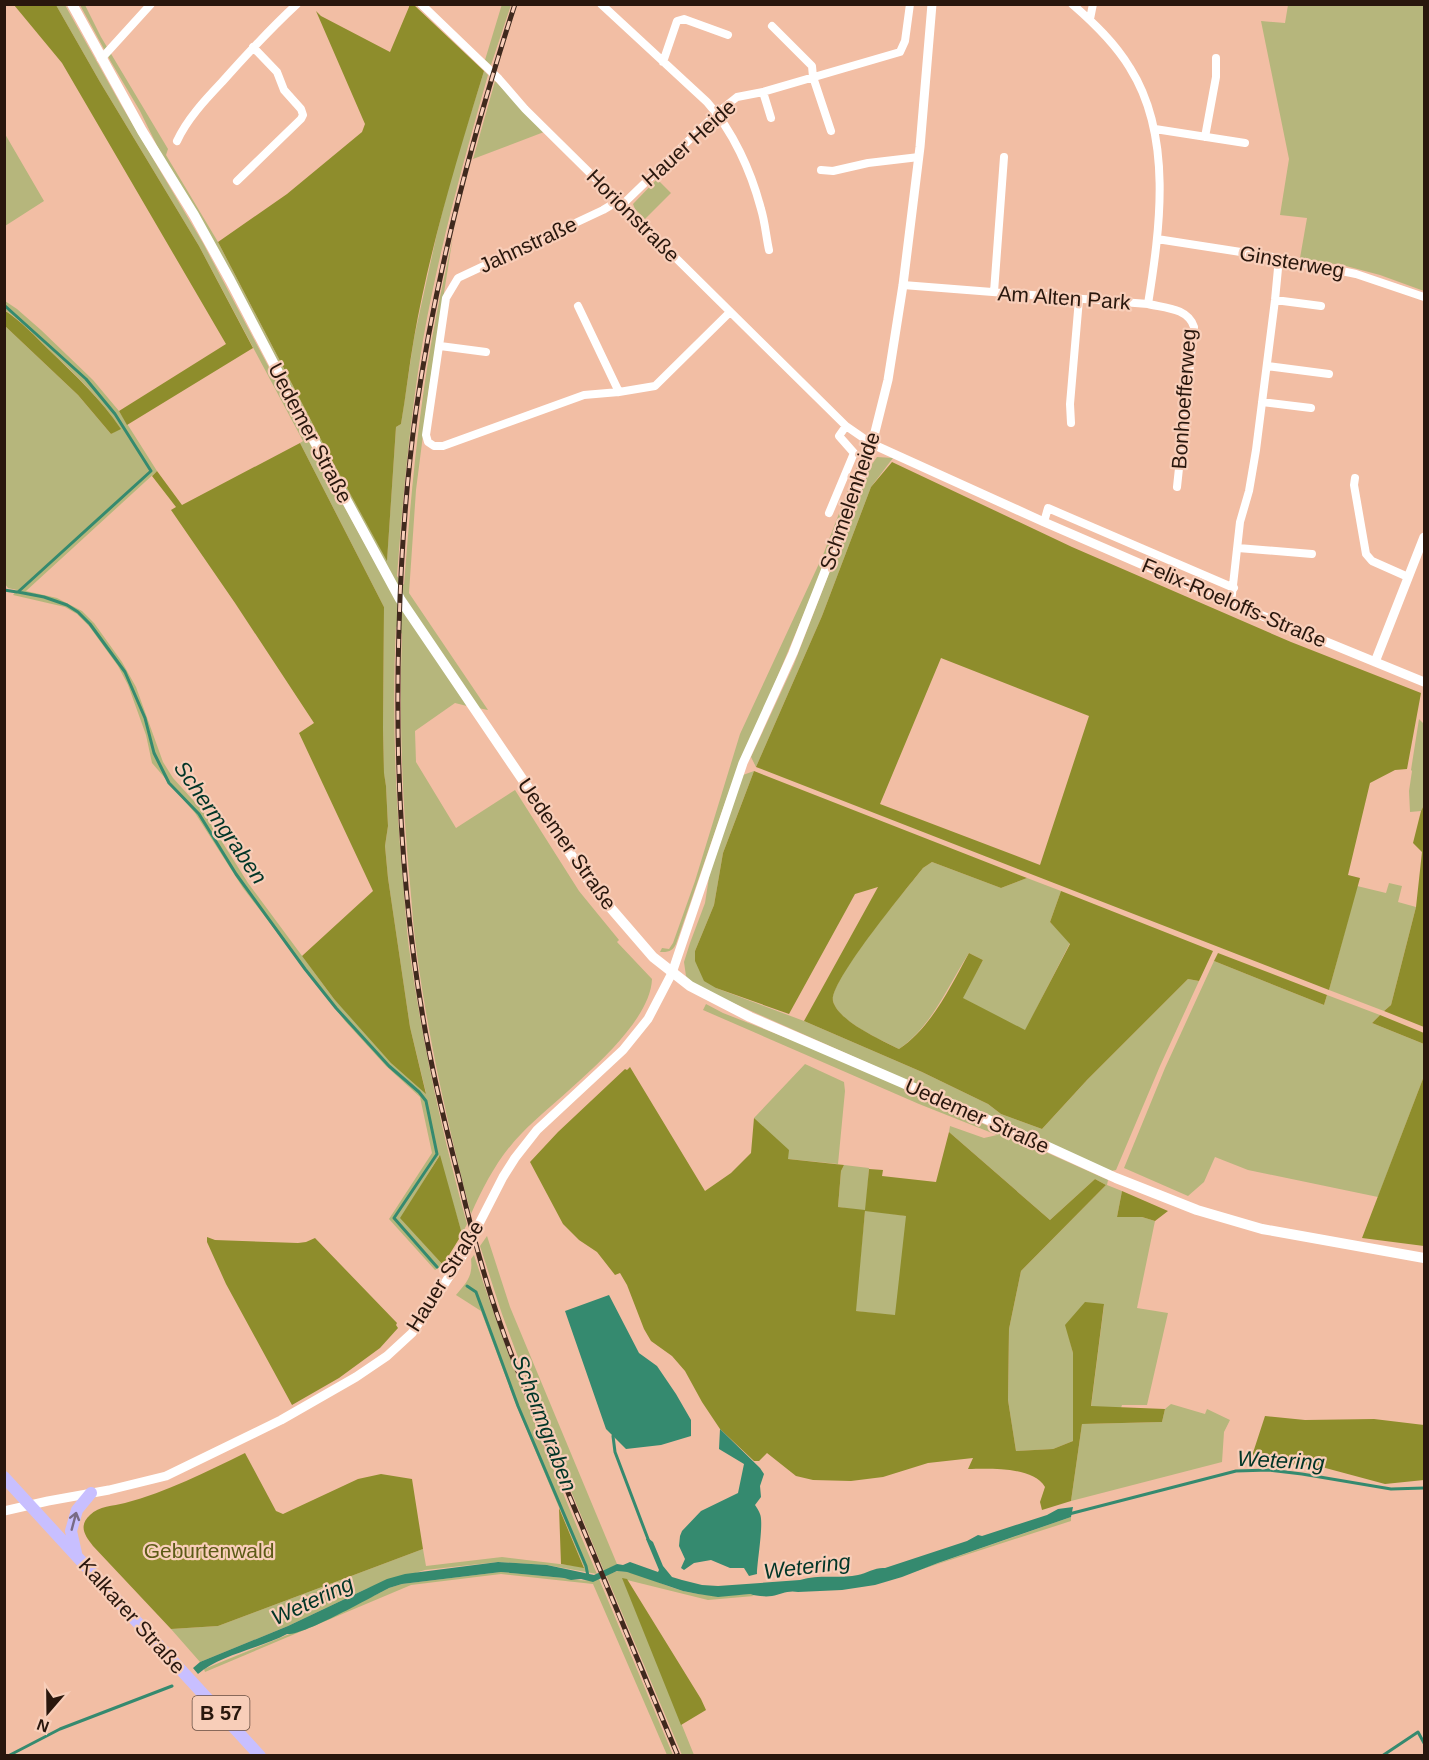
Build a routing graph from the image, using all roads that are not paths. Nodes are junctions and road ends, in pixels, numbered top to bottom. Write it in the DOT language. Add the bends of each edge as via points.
graph roads {
  1 [pos="72,4"];
  2 [pos="150,4"];
  3 [pos="297,4"];
  4 [pos="421,4"];
  5 [pos="601,4"];
  6 [pos="910,4"];
  7 [pos="932,4"];
  8 [pos="1072,4"];
  9 [pos="1093,4"];
  10 [pos="1090,19"];
  11 [pos="772,26"];
  12 [pos="728,35"];
  13 [pos="253,47"];
  14 [pos="1216,58"];
  15 [pos="101,59"];
  16 [pos="663,62"];
  17 [pos="813,77"];
  18 [pos="763,92"];
  19 [pos="717,113"];
  20 [pos="771,118"];
  21 [pos="1155,129"];
  22 [pos="831,131"];
  23 [pos="1205,137"];
  24 [pos="177,141"];
  25 [pos="1245,143"];
  26 [pos="1004,156"];
  27 [pos="919,157"];
  28 [pos="821,170"];
  29 [pos="237,181"];
  30 [pos="620,203"];
  31 [pos="1157,239"];
  32 [pos="769,250"];
  33 [pos="1279,258"];
  34 [pos="903,285"];
  35 [pos="994,292"];
  36 [pos="1425,297"];
  37 [pos="1079,299"];
  38 [pos="1275,300"];
  39 [pos="1148,304"];
  40 [pos="578,306"];
  41 [pos="1322,306"];
  42 [pos="730,312"];
  43 [pos="440,346"];
  44 [pos="486,352"];
  45 [pos="1267,366"];
  46 [pos="1329,374"];
  47 [pos="619,392"];
  48 [pos="1262,402"];
  49 [pos="1311,408"];
  50 [pos="1071,423"];
  51 [pos="846,426"];
  52 [pos="872,444"];
  53 [pos="1355,478"];
  54 [pos="1177,488"];
  55 [pos="829,513"];
  56 [pos="1044,522"];
  57 [pos="1425,537"];
  58 [pos="1238,548"];
  59 [pos="1312,554"];
  60 [pos="1408,577"];
  61 [pos="1234,588"];
  62 [pos="1231,603"];
  63 [pos="1375,662"];
  64 [pos="1425,682"];
  65 [pos="672,973"];
  66 [pos="1425,1258"];
  67 [pos="4,1477"];
  68 [pos="92,1493"];
  69 [pos="30,1505"];
  70 [pos="4,1511"];
  71 [pos="76,1554"];
  72 [pos="260,1755"];
  1 -- 15 [label="main road, Uedemer Straße"];
  2 -- 15 [label="street"];
  3 -- 13 [label="street"];
  4 -- 30 [label="street, Horionstraße"];
  5 -- 16 [label="street"];
  6 -- 17 [label="street, Hauer Heide" via="900,52"];
  7 -- 27 [label="street, Schmelenheide"];
  8 -- 10 [label="street, Am Alten Park"];
  9 -- 10 [label="street"];
  10 -- 21 [label="street, Am Alten Park" via="1132,70"];
  11 -- 17 [label="street" via="812,66"];
  12 -- 16 [label="street" via="684,19 677,21"];
  13 -- 24 [label="street" via="182,129"];
  13 -- 29 [label="street" via="277,72 284,90 303,115"];
  14 -- 23 [label="street"];
  15 -- 65 [label="main road, Uedemer Straße" via="230,280 400,599 596,891 653,957"];
  16 -- 19 [label="street"];
  17 -- 18 [label="street, Hauer Heide"];
  17 -- 22 [label="street"];
  18 -- 19 [label="street, Hauer Heide" via="737,97"];
  18 -- 20 [label="street, Hauer Heide"];
  19 -- 30 [label="street, Hauer Heide"];
  19 -- 32 [label="street" via="753,184"];
  21 -- 23 [label="street"];
  21 -- 31 [label="street, Am Alten Park" via="1160,171"];
  23 -- 25 [label="street"];
  26 -- 35 [label="street"];
  27 -- 28 [label="street"];
  27 -- 34 [label="street, Schmelenheide"];
  30 -- 42 [label="street, Horionstraße"];
  30 -- 43 [label="street, Jahnstraße" via="458,278 446,298"];
  31 -- 33 [label="street, Ginsterweg"];
  31 -- 39 [label="street, Am Alten Park"];
  33 -- 36 [label="street, Ginsterweg" via="1356,274"];
  33 -- 38 [label="street"];
  34 -- 35 [label="street, Am Alten Park"];
  34 -- 52 [label="street, Schmelenheide" via="888,380"];
  35 -- 37 [label="street, Am Alten Park"];
  37 -- 39 [label="street, Am Alten Park"];
  37 -- 50 [label="street"];
  38 -- 41 [label="street"];
  38 -- 45 [label="street"];
  39 -- 54 [label="street, Bonhoefferweg" via="1176,310 1194,327"];
  40 -- 47 [label="street"];
  42 -- 47 [label="street" via="655,386"];
  42 -- 51 [label="street, Horionstraße"];
  43 -- 44 [label="street"];
  43 -- 47 [label="street" via="426,435 434,446 584,395"];
  45 -- 46 [label="street"];
  45 -- 48 [label="street"];
  48 -- 49 [label="street"];
  48 -- 58 [label="street"];
  51 -- 52 [label="street, Horionstraße"];
  51 -- 55 [label="street" via="839,436 854,453"];
  52 -- 56 [label="street, Felix-Roeloffs-Straße"];
  52 -- 65 [label="street, Schmelenheide" via="793,653 743,763"];
  53 -- 60 [label="street" via="1366,554 1372,561"];
  56 -- 61 [label="street, Felix-Roeloffs-Straße" via="1048,508"];
  56 -- 62 [label="street, Felix-Roeloffs-Straße"];
  57 -- 60 [label="street"];
  58 -- 59 [label="street"];
  58 -- 61 [label="street"];
  60 -- 63 [label="street"];
  61 -- 62 [label="street"];
  62 -- 63 [label="street, Felix-Roeloffs-Straße"];
  63 -- 64 [label="street, Felix-Roeloffs-Straße"];
  65 -- 66 [label="main road, Uedemer Straße" via="750,1017 1197,1210 1262,1229"];
  65 -- 68 [label="street, Hauer Straße" via="638,1035 537,1130 516,1158 429,1308 412,1333 387,1356 281,1420 166,1476"];
  67 -- 69 [label="main road, Kalkarer Straße / B 57"];
  68 -- 69 [label="street, Hauer Straße"];
  71 -- 68 [label="main road, one-way" via="71,1531 77,1510"];
  69 -- 70 [label="street, Hauer Straße"];
  69 -- 71 [label="main road, Kalkarer Straße / B 57"];
  71 -- 72 [label="main road, Kalkarer Straße / B 57"];
}
